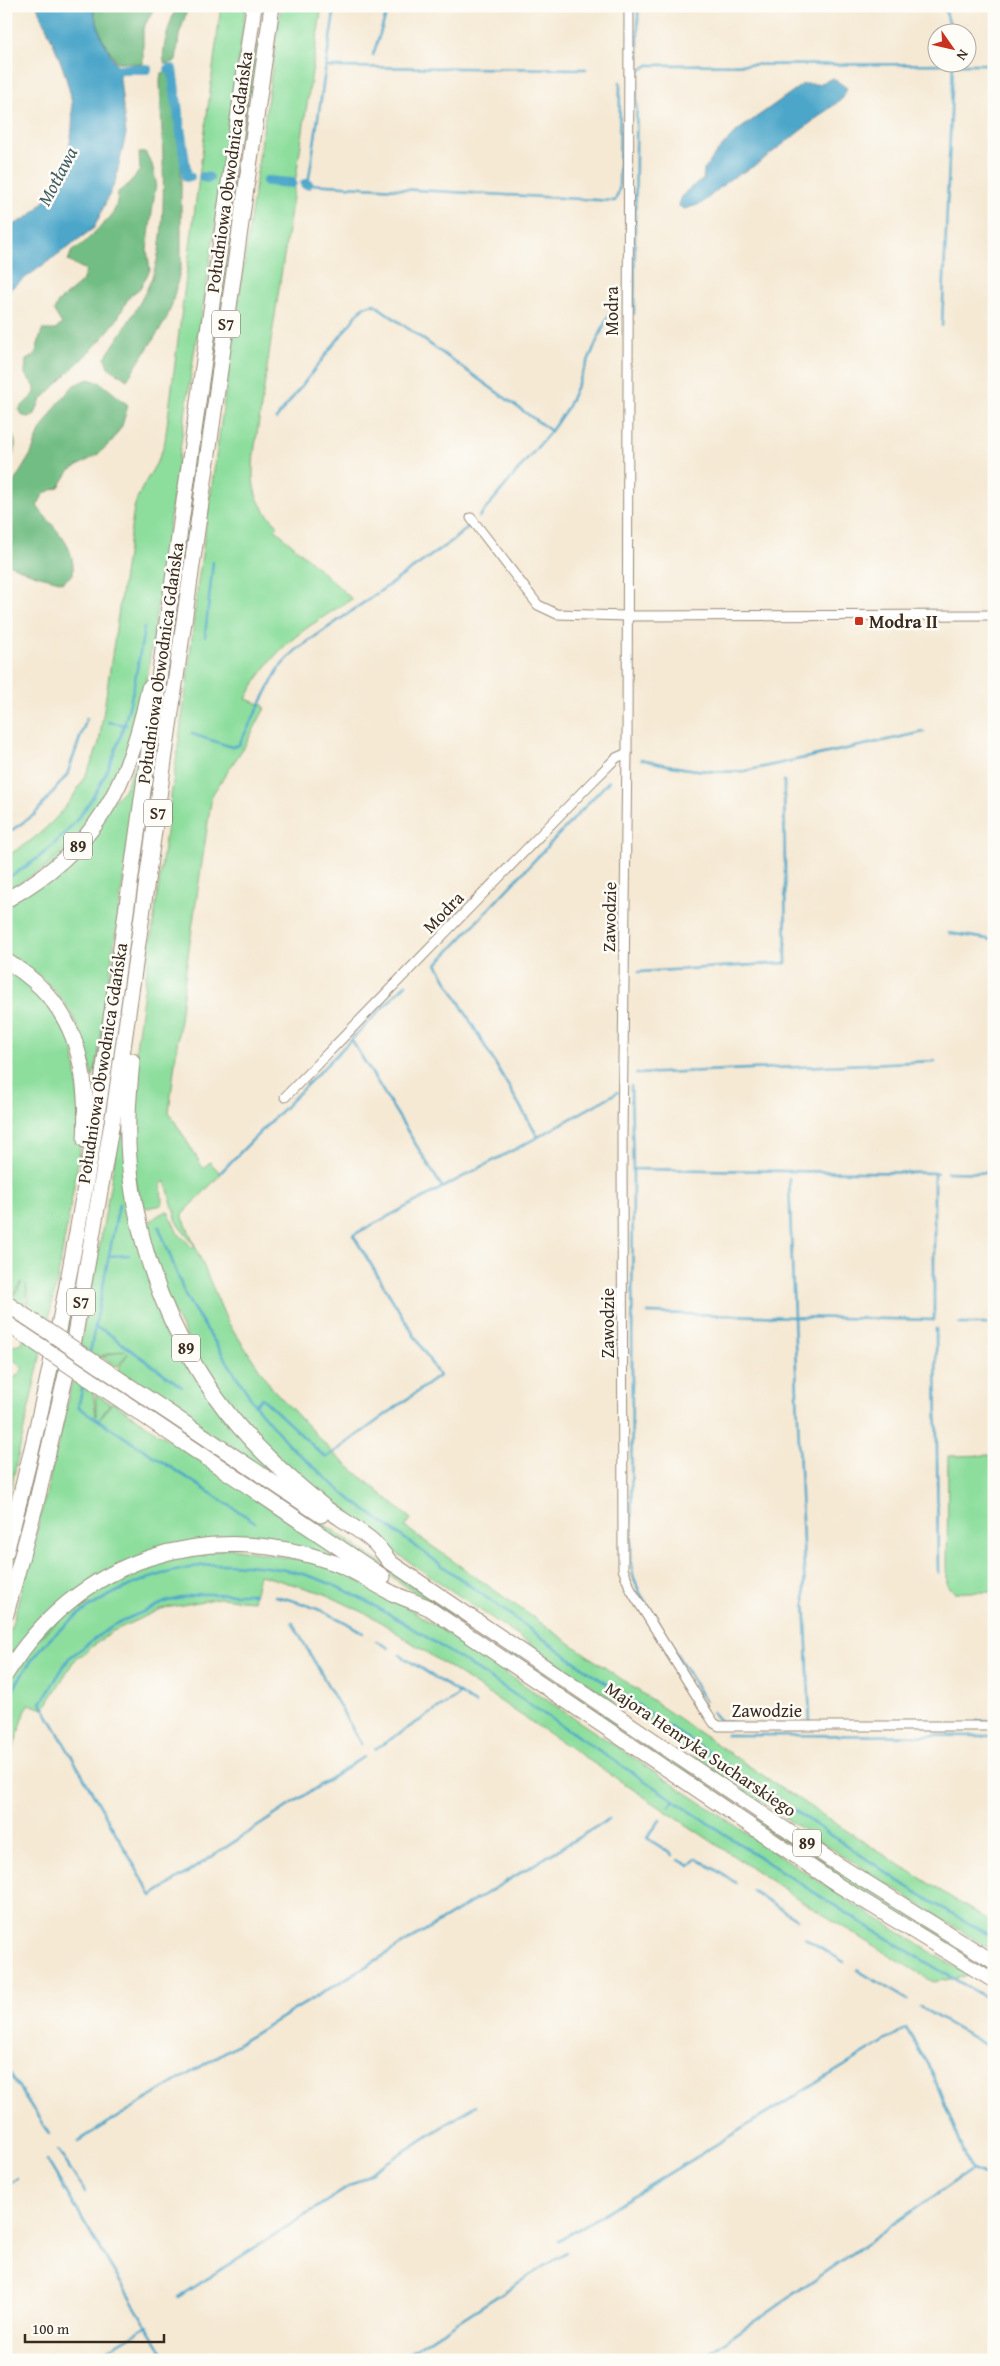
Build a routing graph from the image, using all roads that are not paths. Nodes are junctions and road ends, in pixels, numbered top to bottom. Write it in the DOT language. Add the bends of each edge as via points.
graph roads {
  1 [pos="254,6"];
  2 [pos="272,6"];
  3 [pos="629,6"];
  4 [pos="471,518"];
  5 [pos="994,615"];
  6 [pos="626,616"];
  7 [pos="166,636"];
  8 [pos="627,753"];
  9 [pos="6,900"];
  10 [pos="6,961"];
  11 [pos="133,985"];
  12 [pos="284,1097"];
  13 [pos="87,1180"];
  14 [pos="6,1303"];
  15 [pos="6,1323"];
  16 [pos="6,1552"];
  17 [pos="390,1562"];
  18 [pos="427,1607"];
  19 [pos="6,1614"];
  20 [pos="6,1674"];
  21 [pos="994,1726"];
  22 [pos="994,1962"];
  23 [pos="994,1981"];
  1 -- 7 [label="highway, Południowa Obwodnica Gdańska / S7"];
  2 -- 11 [label="highway, Południowa Obwodnica Gdańska / S7"];
  3 -- 6 [label="street, Modra"];
  4 -- 6 [label="street" via="538,605 557,614"];
  5 -- 6 [label="street"];
  6 -- 8 [label="street, Zawodzie"];
  7 -- 9 [label="highway, 89" via="154,663 143,716 118,791 82,841 58,865"];
  7 -- 13 [label="highway, Południowa Obwodnica Gdańska / S7"];
  8 -- 12 [label="street, Modra" via="616,758 590,784"];
  8 -- 21 [label="street, Zawodzie" via="622,1135 623,1569 627,1581 708,1714 719,1726"];
  10 -- 13 [label="highway" via="53,1000 71,1028 86,1087 84,1148"];
  11 -- 17 [label="highway, 89" via="136,1018 128,1099 129,1159 142,1237 167,1310 205,1380 240,1428 294,1482 372,1540"];
  11 -- 19 [label="highway, Południowa Obwodnica Gdańska / S7" via="74,1340 37,1500"];
  13 -- 16 [label="highway, Południowa Obwodnica Gdańska / S7" via="52,1363"];
  14 -- 17 [label="highway, 89, bridge"];
  15 -- 18 [label="highway, 89, bridge"];
  17 -- 22 [label="highway, Majora Henryka Sucharskiego / 89" via="839,1865"];
  18 -- 20 [label="highway, 89" via="343,1566 284,1548 234,1543 191,1547 137,1562 81,1592 33,1635"];
  18 -- 23 [label="highway, Majora Henryka Sucharskiego / 89" via="838,1885"];
}
